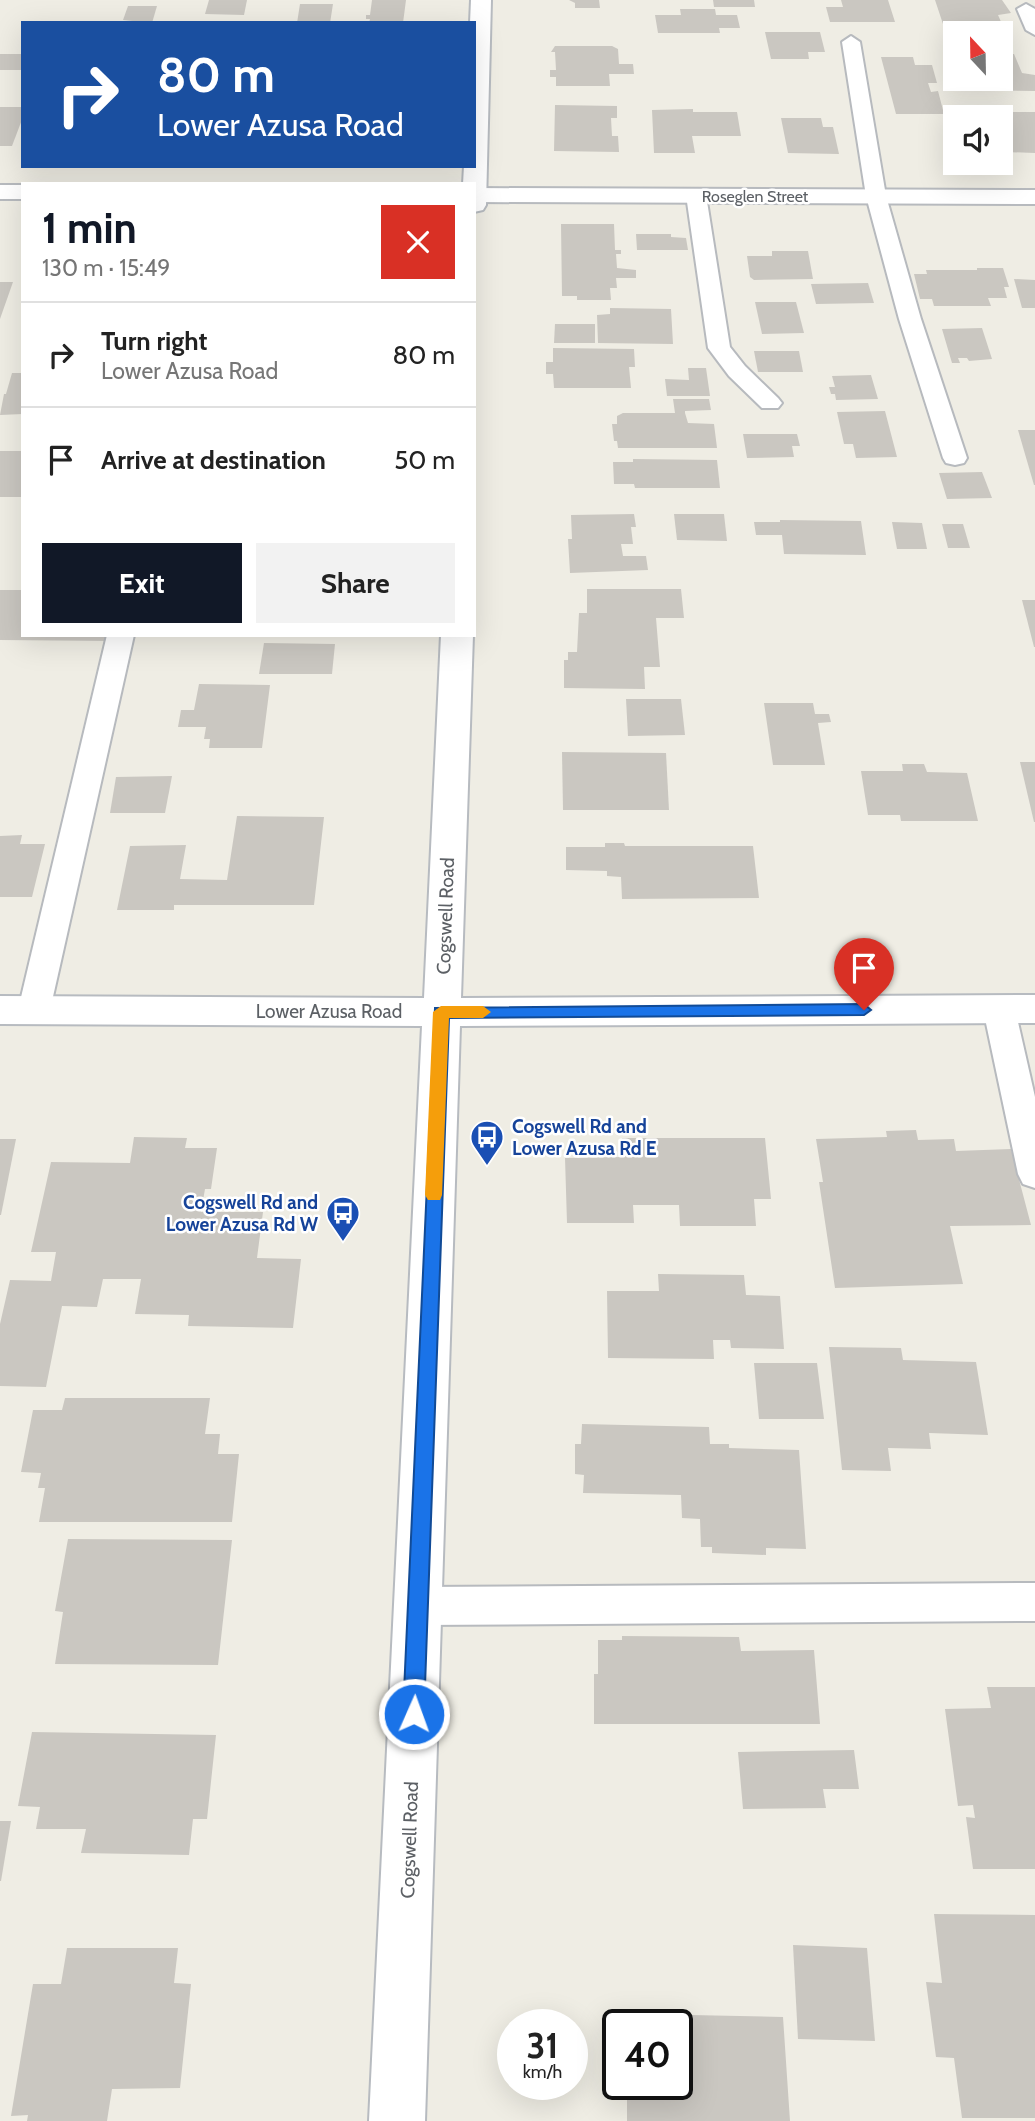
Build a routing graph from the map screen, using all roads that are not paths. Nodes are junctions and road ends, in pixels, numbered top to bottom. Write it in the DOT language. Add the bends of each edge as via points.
graph roads {
  1 [pos="481,0"];
  2 [pos="1026,9"];
  3 [pos="1035,30"];
  4 [pos="851,42"];
  5 [pos="476,139"];
  6 [pos="0,192"];
  7 [pos="21,192"];
  8 [pos="476,195"];
  9 [pos="696,195"];
  10 [pos="876,196"];
  11 [pos="1035,197"];
  12 [pos="770,403"];
  13 [pos="955,458"];
  14 [pos="120,637"];
  15 [pos="457,637"];
  16 [pos="1017,1009"];
  17 [pos="17,1010"];
  18 [pos="441,1012"];
  19 [pos="1035,1174"];
  20 [pos="1035,1602"];
  21 [pos="418,1606"];
  22 [pos="397,2121"];
  1 -- 5 [label="street"];
  2 -- 3 [label="lane"];
  4 -- 10 [label="lane"];
  6 -- 7 [label="street"];
  8 -- 9 [label="street, Roseglen Street"];
  9 -- 10 [label="street, Roseglen Street"];
  9 -- 12 [label="lane" via="719,348"];
  10 -- 11 [label="street, Roseglen Street"];
  10 -- 13 [label="lane"];
  14 -- 17 [label="lane"];
  15 -- 18 [label="street, Cogswell Road"];
  16 -- 18 [label="street, Lower Azusa Road"];
  16 -- 19 [label="lane"];
  17 -- 18 [label="street, Lower Azusa Road"];
  18 -- 21 [label="street, Cogswell Road"];
  20 -- 21 [label="lane"];
  21 -- 22 [label="street, Cogswell Road"];
}
